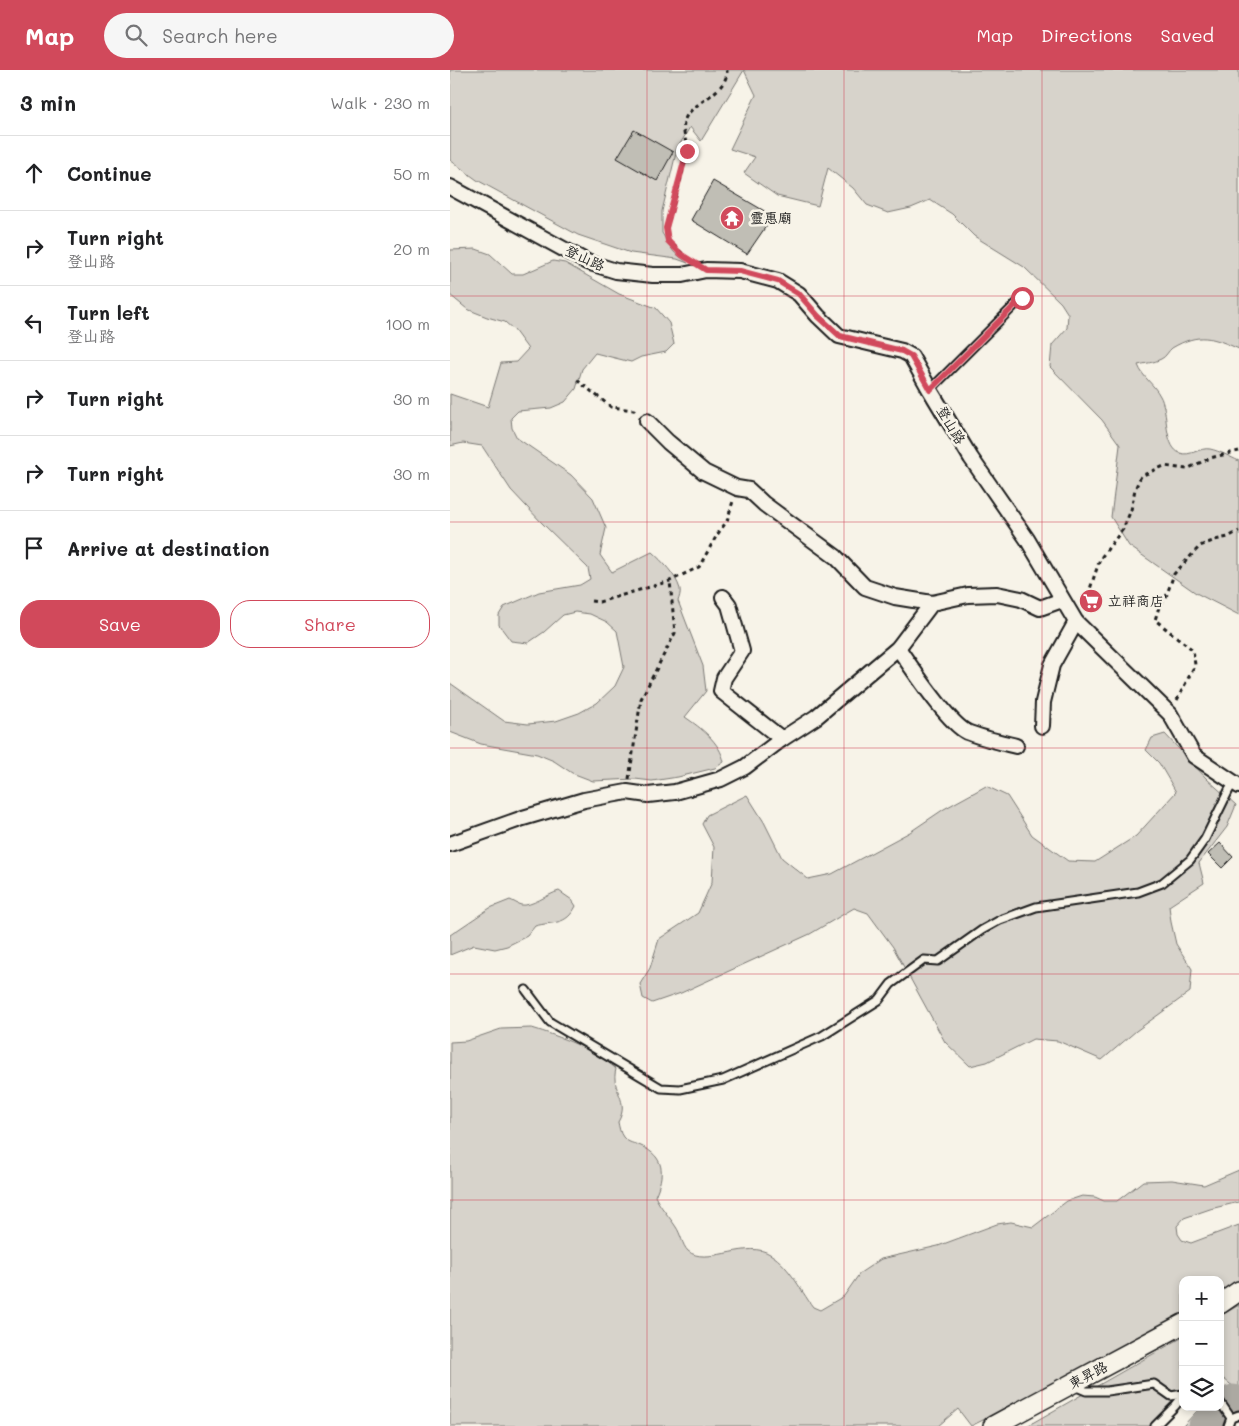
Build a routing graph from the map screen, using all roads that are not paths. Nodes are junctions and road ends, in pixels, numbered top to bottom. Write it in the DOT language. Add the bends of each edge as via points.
graph roads {
  1 [pos="450,187"];
  2 [pos="1022,298"];
  3 [pos="930,390"];
  4 [pos="647,421"];
  5 [pos="723,597"];
  6 [pos="1062,600"];
  7 [pos="932,603"];
  8 [pos="1076,622"];
  9 [pos="898,648"];
  10 [pos="1042,726"];
  11 [pos="782,739"];
  12 [pos="1016,746"];
  13 [pos="1237,784"];
  14 [pos="450,844"];
  15 [pos="526,990"];
  16 [pos="1239,1291"];
  17 [pos="1224,1301"];
  18 [pos="1179,1326"];
  19 [pos="1071,1384"];
  20 [pos="1179,1395"];
  21 [pos="1179,1401"];
  22 [pos="1224,1408"];
  23 [pos="1239,1415"];
  24 [pos="1231,1418"];
  25 [pos="993,1426"];
  26 [pos="1155,1426"];
  27 [pos="1228,1426"];
  1 -- 3 [label="street, 登山路" via="588,262 616,271 653,275 682,275 706,270 740,271 778,281 799,294 840,336 911,356"];
  2 -- 3 [label="lane"];
  3 -- 6 [label="street, 登山路"];
  4 -- 7 [label="street" via="704,472 737,488 749,490 836,557 865,588"];
  5 -- 11 [label="street" via="730,605 742,651 724,678 720,691"];
  6 -- 7 [label="street" via="1040,608 1021,599 997,594 968,595"];
  6 -- 8 [label="street, 登山路"];
  7 -- 9 [label="street"];
  8 -- 10 [label="street" via="1052,665 1043,702"];
  8 -- 13 [label="street, 登山路" via="1170,714 1194,756"];
  9 -- 11 [label="street" via="816,717"];
  9 -- 12 [label="street" via="957,725 967,732"];
  11 -- 14 [label="street" via="745,767 721,779 675,792 648,795 628,792 584,800"];
  13 -- 15 [label="lane" via="1229,790 1190,860 1162,883 1138,892 1036,907 1000,920 938,961 924,960 890,984 878,1000 822,1036 723,1080 680,1090 661,1088 550,1022"];
  16 -- 17 [label="street"];
  18 -- 19 [label="street, 東昇路"];
  19 -- 20 [label="lane" via="1086,1391 1154,1384 1171,1396"];
  19 -- 25 [label="street, 東昇路"];
  21 -- 26 [label="lane"];
  22 -- 24 [label="lane"];
  23 -- 24 [label="lane"];
  24 -- 27 [label="lane"];
}
